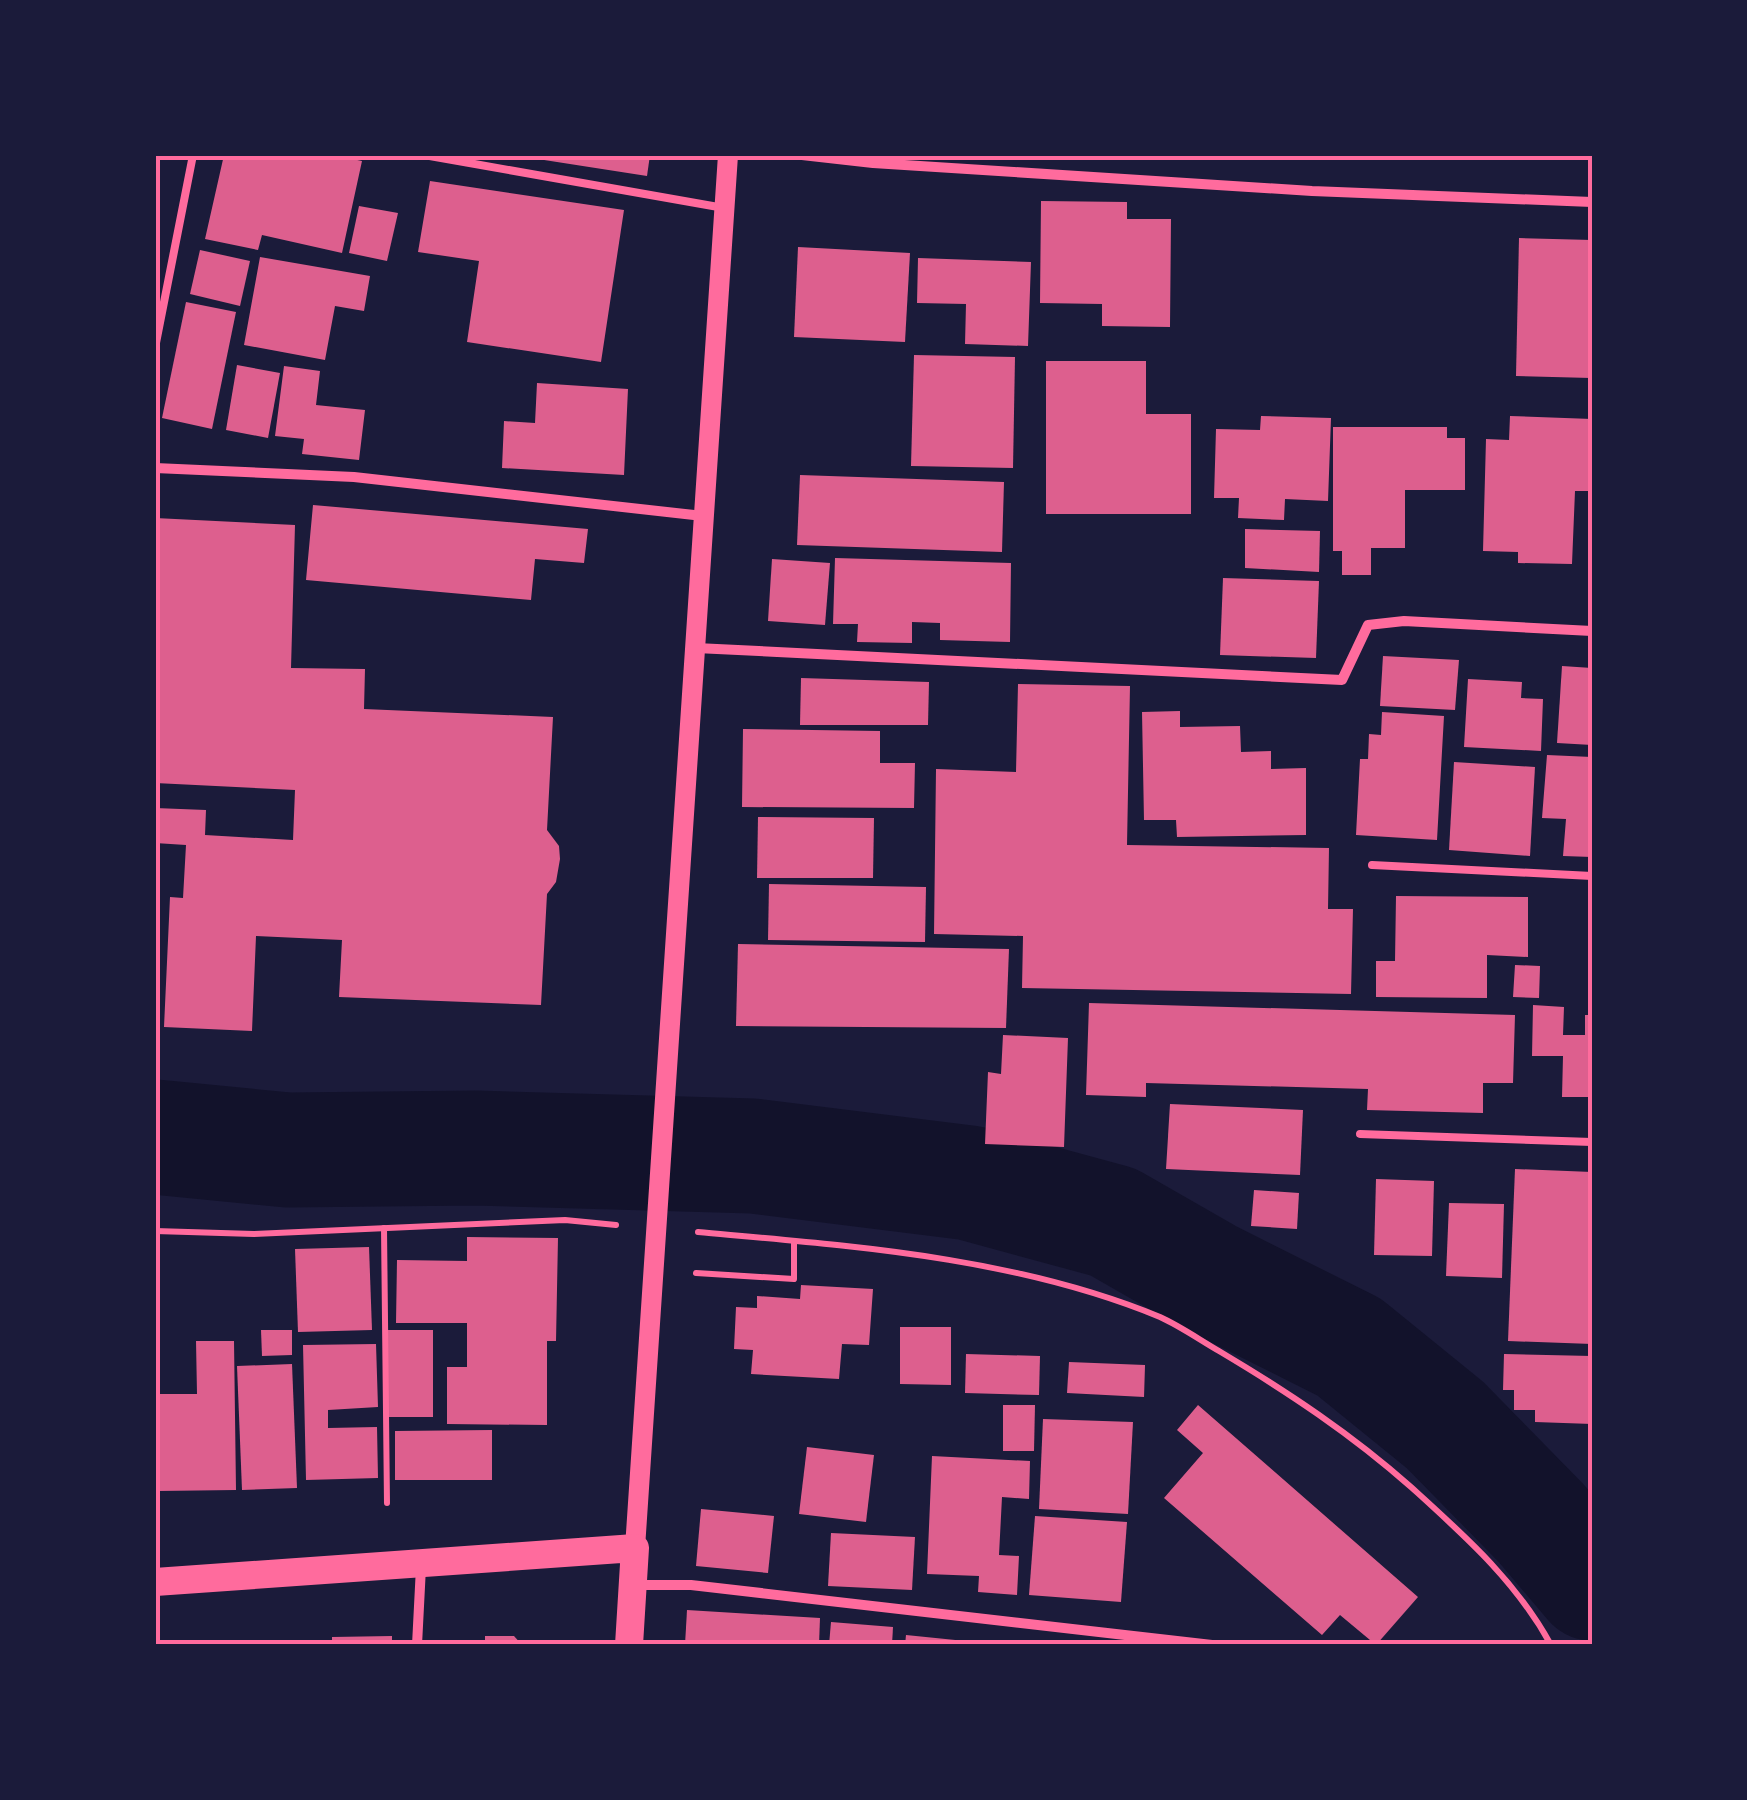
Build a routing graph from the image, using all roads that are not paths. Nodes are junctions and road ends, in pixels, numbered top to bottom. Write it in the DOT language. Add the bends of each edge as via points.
graph roads {
  1 [pos="193,155"];
  2 [pos="424,155"];
  3 [pos="728,155"];
  4 [pos="802,155"];
  5 [pos="1592,202"];
  6 [pos="724,208"];
  7 [pos="155,348"];
  8 [pos="155,468"];
  9 [pos="704,516"];
  10 [pos="1592,631"];
  11 [pos="694,648"];
  12 [pos="1372,865"];
  13 [pos="1592,876"];
  14 [pos="1360,1134"];
  15 [pos="1592,1142"];
  16 [pos="635,1548"];
  17 [pos="421,1560"];
  18 [pos="155,1582"];
  19 [pos="631,1585"];
  20 [pos="416,1645"];
  21 [pos="629,1645"];
  22 [pos="1212,1645"];
  1 -- 7 [label="lane"];
  2 -- 6 [label="lane"];
  3 -- 6 [label="main road"];
  4 -- 5 [label="street" via="1312,191"];
  6 -- 9 [label="main road"];
  8 -- 9 [label="street" via="354,477"];
  9 -- 11 [label="main road"];
  10 -- 11 [label="street" via="1404,620 1368,625 1342,680"];
  11 -- 16 [label="main road"];
  12 -- 13 [label="lane"];
  14 -- 15 [label="lane"];
  16 -- 17 [label="highway"];
  16 -- 19 [label="highway"];
  17 -- 18 [label="highway"];
  17 -- 20 [label="street"];
  19 -- 21 [label="highway"];
  19 -- 22 [label="street" via="691,1585"];
}
